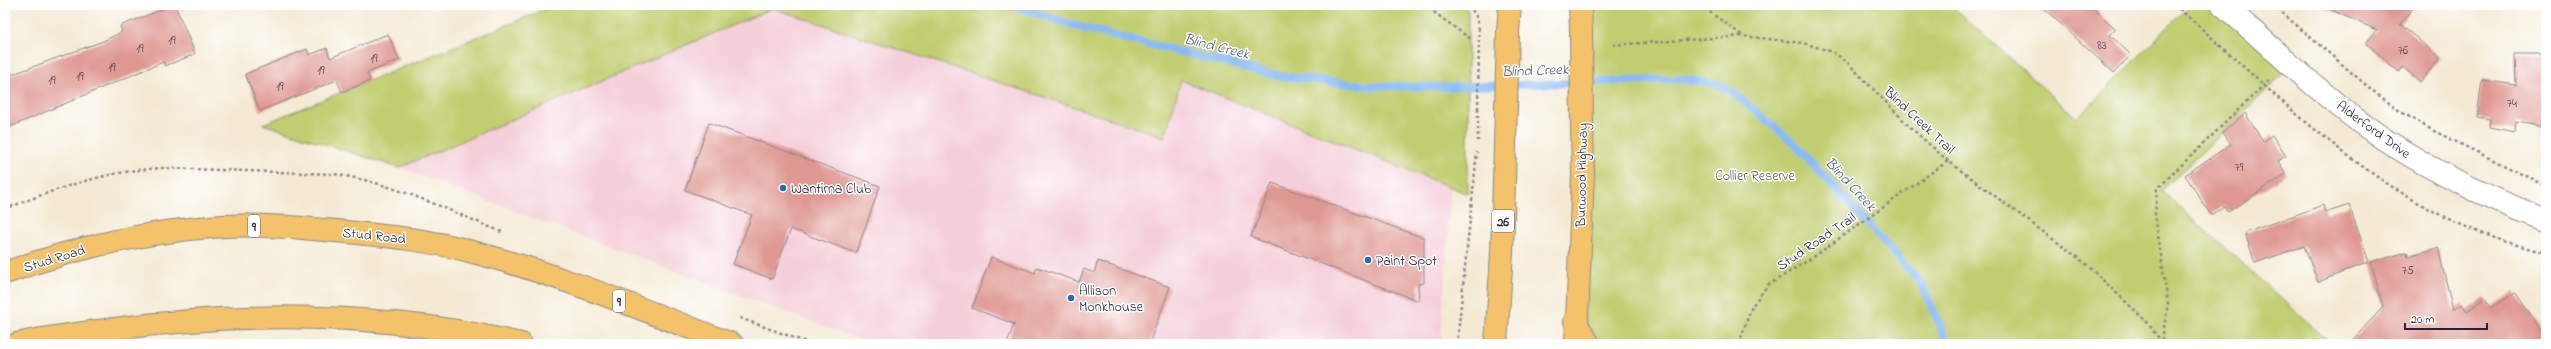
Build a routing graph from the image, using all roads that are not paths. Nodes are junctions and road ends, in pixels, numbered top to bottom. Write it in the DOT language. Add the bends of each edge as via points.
graph roads {
  1 [pos="1510,5"];
  2 [pos="1580,5"];
  3 [pos="2223,5"];
  4 [pos="2546,220"];
  5 [pos="5,273"];
  6 [pos="1575,322"];
  7 [pos="17,344"];
  8 [pos="521,344"];
  9 [pos="732,344"];
  10 [pos="1496,344"];
  11 [pos="1576,344"];
  12 [pos="1589,344"];
  1 -- 10 [label="main road, 26, bridge"];
  2 -- 6 [label="main road, Burwood Highway, bridge" via="1583,174"];
  3 -- 4 [label="street, Alderford Drive" via="2360,123 2401,151 2445,176"];
  5 -- 9 [label="main road, Stud Road / 9" via="77,250 172,231 223,226 313,228 400,237 468,250 588,289"];
  6 -- 11 [label="main road, Burwood Highway"];
  6 -- 12 [label="main road"];
  7 -- 8 [label="main road" via="176,321 299,318 394,323"];
}
